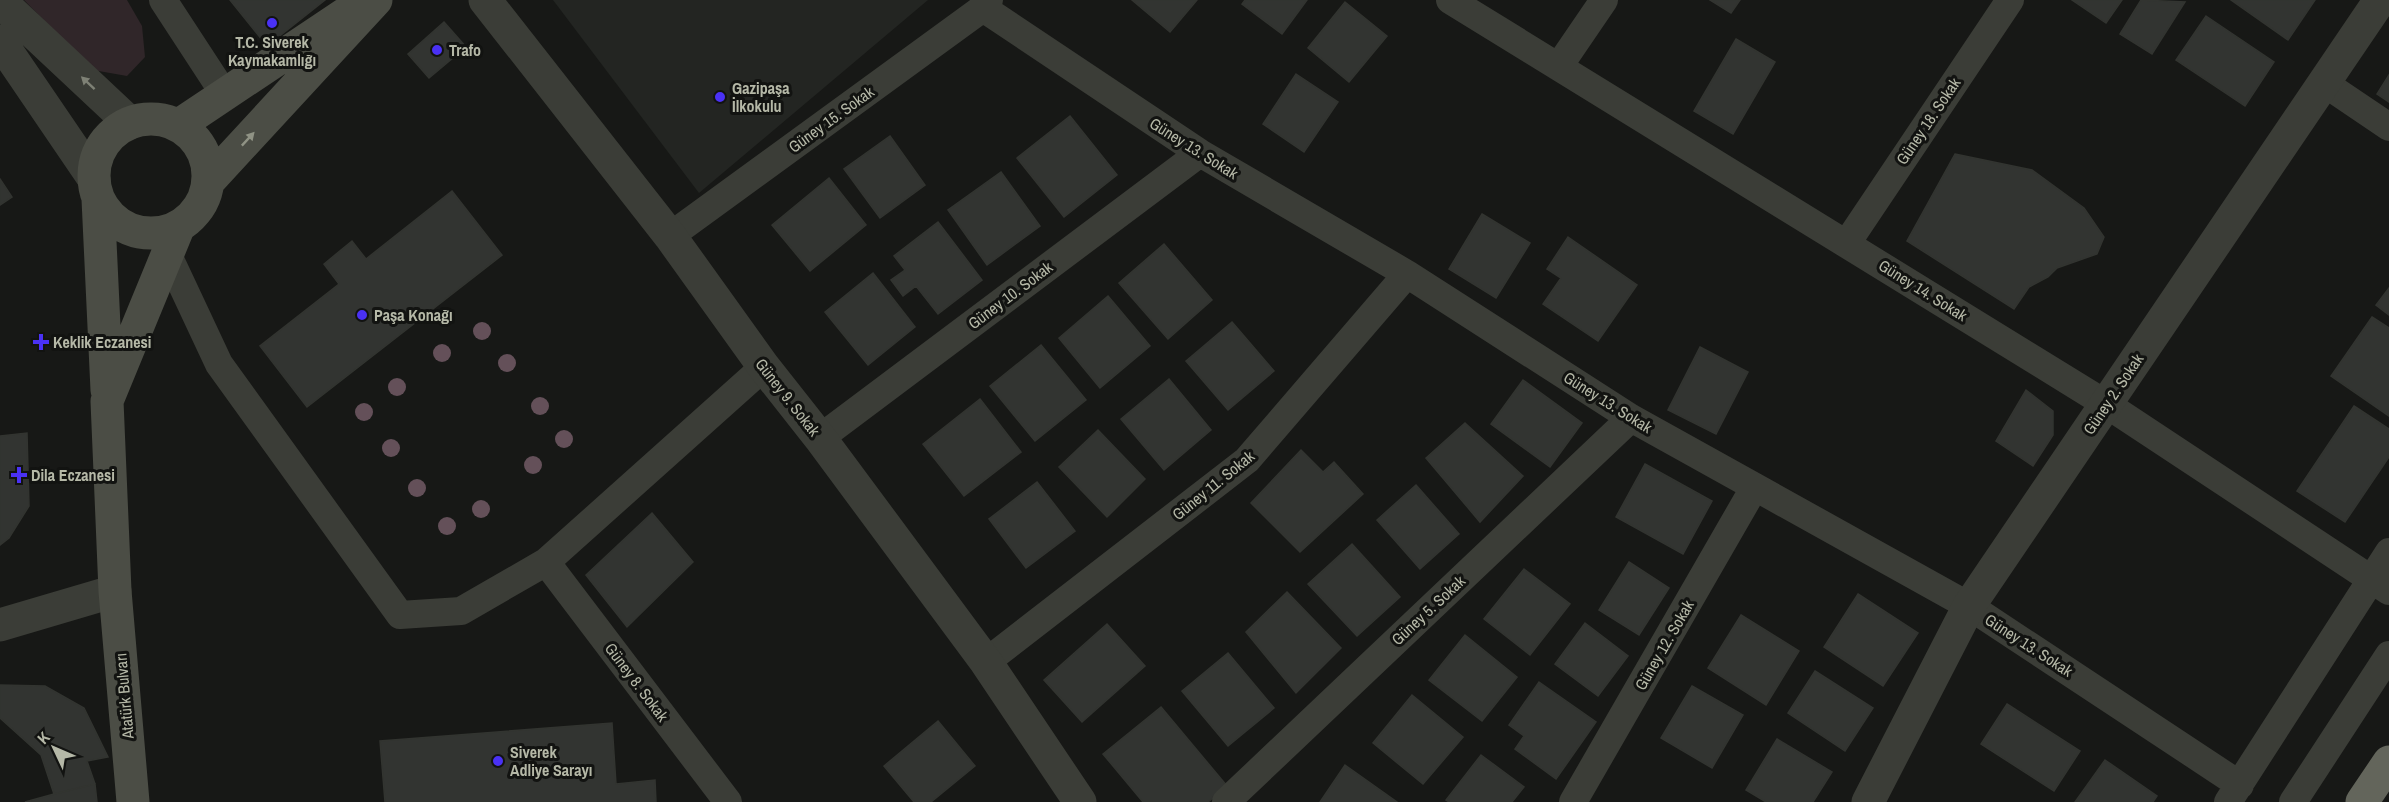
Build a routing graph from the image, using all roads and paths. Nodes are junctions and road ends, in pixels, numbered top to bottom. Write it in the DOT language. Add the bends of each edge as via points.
graph roads {
  1 [pos="0,0"];
  2 [pos="163,0"];
  3 [pos="366,0"];
  4 [pos="375,0"];
  5 [pos="486,0"];
  6 [pos="1450,0"];
  7 [pos="1604,0"];
  8 [pos="2010,0"];
  9 [pos="2380,0"];
  10 [pos="986,4"];
  11 [pos="0,41"];
  12 [pos="1559,66"];
  13 [pos="2324,83"];
  14 [pos="225,95"];
  15 [pos="130,123"];
  16 [pos="179,126"];
  17 [pos="2389,127"];
  18 [pos="1200,153"];
  19 [pos="208,182"];
  20 [pos="96,189"];
  21 [pos="670,236"];
  22 [pos="173,240"];
  23 [pos="1847,243"];
  24 [pos="1407,274"];
  25 [pos="764,367"];
  26 [pos="107,401"];
  27 [pos="2106,404"];
  28 [pos="1631,418"];
  29 [pos="820,438"];
  30 [pos="1754,489"];
  31 [pos="2389,552"];
  32 [pos="546,562"];
  33 [pos="2380,585"];
  34 [pos="115,591"];
  35 [pos="1969,606"];
  36 [pos="0,625"];
  37 [pos="2389,655"];
  38 [pos="986,662"];
  39 [pos="2389,762"];
  40 [pos="2234,793"];
  41 [pos="133,802"];
  42 [pos="728,802"];
  43 [pos="1080,802"];
  44 [pos="1226,802"];
  45 [pos="1573,802"];
  46 [pos="1868,802"];
  47 [pos="2293,802"];
  48 [pos="2362,802"];
  15 -- 1 [label="street, one-way"];
  2 -- 14 [label="street"];
  3 -- 14 [label="main road"];
  19 -- 4 [label="main road, one-way"];
  5 -- 21 [label="street, Güney 9. Sokak"];
  6 -- 12 [label="street, Güney 14. Sokak"];
  7 -- 12 [label="street"];
  8 -- 23 [label="street, Güney 18. Sokak"];
  9 -- 13 [label="street, Güney 2. Sokak"];
  10 -- 18 [label="street, Güney 13. Sokak"];
  10 -- 21 [label="street, Güney 15. Sokak"];
  11 -- 20 [label="street"];
  12 -- 23 [label="street, Güney 14. Sokak"];
  13 -- 17 [label="street"];
  13 -- 27 [label="street, Güney 2. Sokak"];
  14 -- 16 [label="main road"];
  15 -- 16 [label="main road" via="163,120"];
  15 -- 20 [label="main road" via="104,144 96,161"];
  16 -- 19 [label="main road" via="202,149"];
  18 -- 24 [label="street, Güney 13. Sokak"];
  18 -- 29 [label="street, Güney 10. Sokak"];
  19 -- 22 [label="main road" via="204,198"];
  20 -- 22 [label="main road" via="124,226 141,232 161,232"];
  20 -- 26 [label="main road, Atatürk Bulvarı"];
  21 -- 25 [label="street, Güney 9. Sokak"];
  22 -- 26 [label="main road"];
  22 -- 32 [label="street" via="219,364 400,615 461,611"];
  23 -- 27 [label="street, Güney 14. Sokak"];
  24 -- 28 [label="street, Güney 13. Sokak"];
  24 -- 38 [label="street, Güney 11. Sokak" via="1247,460"];
  25 -- 29 [label="street, Güney 9. Sokak"];
  25 -- 32 [label="street"];
  26 -- 34 [label="main road, Atatürk Bulvarı"];
  27 -- 33 [label="street, Güney 14. Sokak"];
  27 -- 35 [label="street, Güney 2. Sokak"];
  28 -- 30 [label="street, Güney 13. Sokak"];
  28 -- 44 [label="street, Güney 5. Sokak"];
  29 -- 38 [label="street, Güney 9. Sokak"];
  30 -- 35 [label="street, Güney 13. Sokak"];
  30 -- 45 [label="street, Güney 12. Sokak"];
  31 -- 33 [label="street"];
  32 -- 42 [label="street, Güney 8. Sokak"];
  33 -- 40 [label="street"];
  34 -- 36 [label="street"];
  34 -- 41 [label="main road, Atatürk Bulvarı"];
  35 -- 40 [label="street, Güney 13. Sokak"];
  35 -- 46 [label="street, Güney 2. Sokak"];
  37 -- 47 [label="street"];
  38 -- 43 [label="street, Güney 9. Sokak"];
  39 -- 48 [label="highway"];
}
